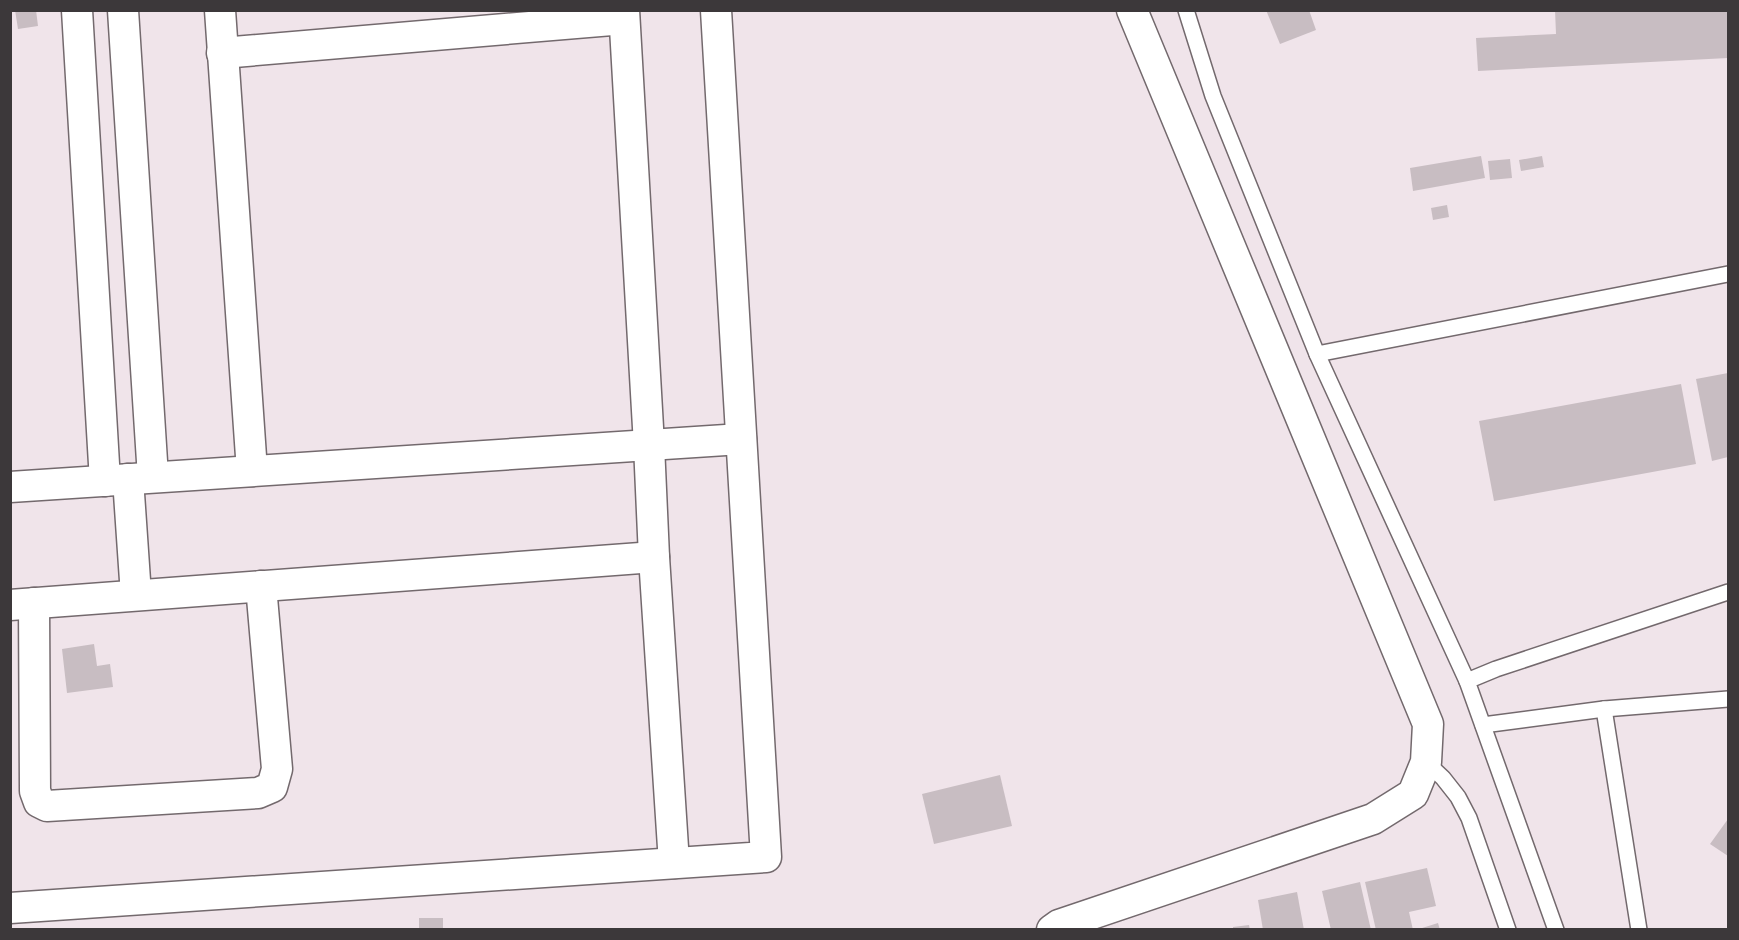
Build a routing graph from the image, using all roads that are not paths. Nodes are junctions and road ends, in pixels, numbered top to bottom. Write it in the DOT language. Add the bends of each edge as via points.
graph roads {
  1 [pos="77,10"];
  2 [pos="123,10"];
  3 [pos="220,10"];
  4 [pos="716,10"];
  5 [pos="1132,10"];
  6 [pos="1186,10"];
  7 [pos="624,14"];
  8 [pos="222,53"];
  9 [pos="1728,274"];
  10 [pos="1317,354"];
  11 [pos="741,439"];
  12 [pos="650,445"];
  13 [pos="252,471"];
  14 [pos="129,479"];
  15 [pos="10,487"];
  16 [pos="654,557"];
  17 [pos="261,586"];
  18 [pos="1728,592"];
  19 [pos="136,596"];
  20 [pos="22,604"];
  21 [pos="1467,681"];
  22 [pos="1728,699"];
  23 [pos="1604,709"];
  24 [pos="1483,724"];
  25 [pos="1426,762"];
  26 [pos="674,863"];
  27 [pos="10,908"];
  28 [pos="1052,930"];
  29 [pos="1508,930"];
  30 [pos="1556,930"];
  31 [pos="1639,930"];
  1 -- 14 [label="street"];
  2 -- 14 [label="street"];
  3 -- 8 [label="street"];
  4 -- 11 [label="street"];
  5 -- 25 [label="street" via="1428,724"];
  6 -- 10 [label="lane" via="1213,96"];
  7 -- 8 [label="street"];
  7 -- 12 [label="street"];
  8 -- 13 [label="street"];
  9 -- 10 [label="lane"];
  10 -- 21 [label="lane"];
  11 -- 12 [label="street"];
  11 -- 26 [label="street" via="766,857"];
  12 -- 13 [label="street"];
  12 -- 16 [label="street"];
  13 -- 14 [label="street"];
  14 -- 15 [label="street"];
  14 -- 19 [label="street"];
  16 -- 17 [label="street"];
  16 -- 26 [label="street"];
  17 -- 19 [label="street"];
  17 -- 20 [label="street" via="277,769 272,787 258,793 47,806 39,802 35,791"];
  18 -- 21 [label="lane"];
  19 -- 20 [label="street"];
  21 -- 24 [label="lane"];
  22 -- 23 [label="lane"];
  23 -- 24 [label="lane"];
  23 -- 31 [label="lane"];
  24 -- 30 [label="lane"];
  25 -- 28 [label="street" via="1413,794 1373,819"];
  25 -- 29 [label="lane" via="1458,797 1469,818"];
  26 -- 27 [label="street"];
}
